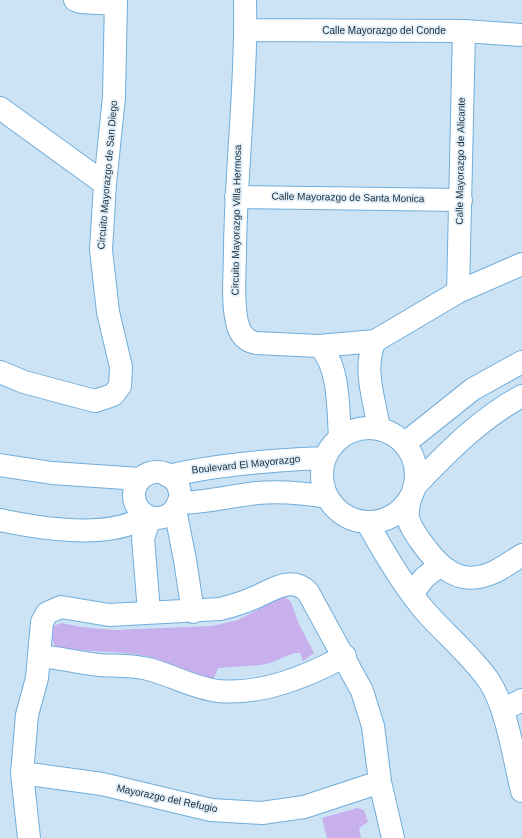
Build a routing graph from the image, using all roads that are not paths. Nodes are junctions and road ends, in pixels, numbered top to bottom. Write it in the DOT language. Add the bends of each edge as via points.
graph roads {
  1 [pos="74,0"];
  2 [pos="245,0"];
  3 [pos="116,2"];
  4 [pos="246,30"];
  5 [pos="464,31"];
  6 [pos="522,35"];
  7 [pos="0,108"];
  8 [pos="105,184"];
  9 [pos="236,197"];
  10 [pos="461,200"];
  11 [pos="522,264"];
  12 [pos="458,292"];
  13 [pos="375,341"];
  14 [pos="320,346"];
  15 [pos="522,362"];
  16 [pos="0,372"];
  17 [pos="522,396"];
  18 [pos="379,429"];
  19 [pos="340,437"];
  20 [pos="404,444"];
  21 [pos="325,458"];
  22 [pos="0,465"];
  23 [pos="168,476"];
  24 [pos="140,479"];
  25 [pos="412,491"];
  26 [pos="328,497"];
  27 [pos="176,506"];
  28 [pos="149,517"];
  29 [pos="0,520"];
  30 [pos="367,522"];
  31 [pos="522,555"];
  32 [pos="439,566"];
  33 [pos="412,594"];
  34 [pos="148,612"];
  35 [pos="193,612"];
  36 [pos="40,656"];
  37 [pos="344,656"];
  38 [pos="522,700"];
  39 [pos="502,710"];
  40 [pos="22,773"];
  41 [pos="380,782"];
  42 [pos="522,791"];
  43 [pos="29,838"];
  44 [pos="394,838"];
  1 -- 3 [label="street"];
  2 -- 4 [label="street, Circuito Mayorazgo Villa Hermosa"];
  3 -- 8 [label="street, Circuito Mayorazgo de San Diego" via="114,97"];
  4 -- 5 [label="street, Calle Mayorazgo del Conde"];
  4 -- 9 [label="street, Circuito Mayorazgo Villa Hermosa"];
  5 -- 6 [label="street, Calle Mayorazgo del Conde"];
  5 -- 10 [label="street, Calle Mayorazgo de Alicante"];
  7 -- 8 [label="street"];
  8 -- 16 [label="street, Circuito Mayorazgo de San Diego" via="101,250 108,312 121,367 120,386 113,395 95,401 24,382"];
  9 -- 10 [label="street, Calle Mayorazgo de Santa Monica"];
  9 -- 14 [label="street, Circuito Mayorazgo Villa Hermosa" via="235,313 240,332 252,342"];
  10 -- 12 [label="street, Calle Mayorazgo de Alicante"];
  11 -- 12 [label="street"];
  12 -- 13 [label="street"];
  13 -- 14 [label="street, Circuito Mayorazgo Villa Hermosa"];
  13 -- 18 [label="street" via="369,368"];
  14 -- 19 [label="street" via="329,357 333,370"];
  15 -- 20 [label="street" via="473,389"];
  17 -- 25 [label="street" via="466,434"];
  18 -- 19 [label="street" via="352,430"];
  18 -- 20 [label="street" via="393,434"];
  19 -- 21 [label="street" via="331,446"];
  20 -- 25 [label="street" via="412,457 415,472"];
  21 -- 23 [label="street, Boulevard El Mayorazgo" via="245,464"];
  21 -- 26 [label="street" via="322,471"];
  22 -- 24 [label="street" via="52,473"];
  23 -- 24 [label="street" via="154,472"];
  23 -- 27 [label="street" via="174,481 180,495"];
  24 -- 28 [label="street" via="136,485 134,499 136,506"];
  25 -- 30 [label="street" via="400,510 385,519"];
  25 -- 32 [label="street" via="408,518"];
  26 -- 27 [label="street" via="300,492 257,493"];
  26 -- 30 [label="street" via="344,515"];
  27 -- 28 [label="street" via="169,515 162,518"];
  27 -- 35 [label="street"];
  28 -- 29 [label="street" via="117,528 92,529 64,529"];
  28 -- 34 [label="street" via="143,538"];
  30 -- 33 [label="street"];
  31 -- 32 [label="street" via="497,570 478,577 455,575"];
  32 -- 33 [label="street" via="424,578"];
  33 -- 39 [label="street" via="490,682"];
  34 -- 35 [label="street"];
  34 -- 36 [label="street" via="109,614 70,607 54,608 47,613 42,622"];
  35 -- 37 [label="street" via="237,605 273,588 294,584 304,587 308,592"];
  36 -- 37 [label="street" via="148,669 217,691 270,687 315,672"];
  36 -- 40 [label="street" via="27,715"];
  37 -- 41 [label="street" via="362,691 373,726"];
  38 -- 39 [label="street"];
  39 -- 42 [label="street"];
  40 -- 41 [label="street, Mayorazgo del Refugio" via="102,784 211,810 262,812 304,807"];
  40 -- 43 [label="street"];
  41 -- 44 [label="street"];
}
